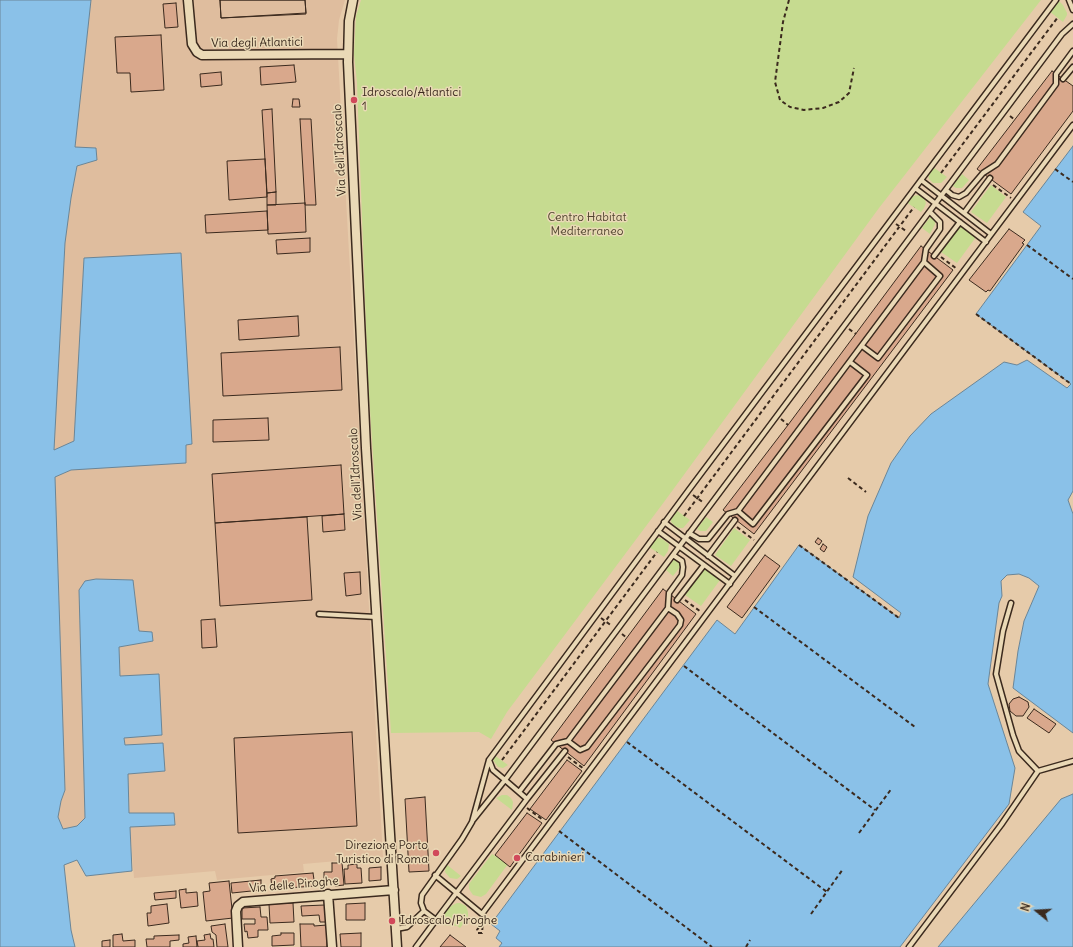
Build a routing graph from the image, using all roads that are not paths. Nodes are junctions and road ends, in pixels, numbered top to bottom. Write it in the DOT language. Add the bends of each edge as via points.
graph roads {
  1 [pos="188,0"];
  2 [pos="353,0"];
  3 [pos="1056,0"];
  4 [pos="1069,0"];
  5 [pos="1073,10"];
  6 [pos="1073,24"];
  7 [pos="1073,51"];
  8 [pos="348,54"];
  9 [pos="1073,67"];
  10 [pos="1063,79"];
  11 [pos="1073,125"];
  12 [pos="921,180"];
  13 [pos="989,180"];
  14 [pos="915,188"];
  15 [pos="946,190"];
  16 [pos="942,196"];
  17 [pos="936,204"];
  18 [pos="930,212"];
  19 [pos="964,213"];
  20 [pos="960,222"];
  21 [pos="991,234"];
  22 [pos="986,242"];
  23 [pos="935,254"];
  24 [pos="924,262"];
  25 [pos="862,346"];
  26 [pos="850,362"];
  27 [pos="738,511"];
  28 [pos="664,522"];
  29 [pos="734,522"];
  30 [pos="658,531"];
  31 [pos="689,533"];
  32 [pos="685,538"];
  33 [pos="680,546"];
  34 [pos="673,555"];
  35 [pos="708,556"];
  36 [pos="704,565"];
  37 [pos="735,576"];
  38 [pos="730,584"];
  39 [pos="679,598"];
  40 [pos="1011,603"];
  41 [pos="668,608"];
  42 [pos="319,614"];
  43 [pos="377,617"];
  44 [pos="568,741"];
  45 [pos="564,752"];
  46 [pos="489,760"];
  47 [pos="1073,760"];
  48 [pos="1038,771"];
  49 [pos="505,780"];
  50 [pos="519,792"];
  51 [pos="527,799"];
  52 [pos="472,822"];
  53 [pos="435,875"];
  54 [pos="394,890"];
  55 [pos="457,893"];
  56 [pos="328,894"];
  57 [pos="424,911"];
  58 [pos="436,920"];
  59 [pos="396,929"];
  60 [pos="238,947"];
  61 [pos="332,947"];
  62 [pos="397,947"];
  63 [pos="416,947"];
  64 [pos="909,947"];
  1 -- 8 [label="street, Via degli Atlantici" via="192,44 202,55"];
  2 -- 8 [label="street, Via dell'Idroscalo" via="349,21"];
  3 -- 12 [label="lane"];
  4 -- 5 [label="lane"];
  6 -- 15 [label="lane" via="1062,34"];
  7 -- 15 [label="lane" via="1056,74 1056,84 997,164 983,173 966,194 959,197"];
  8 -- 43 [label="street, Via dell'Idroscalo" via="366,448"];
  9 -- 10 [label="lane"];
  11 -- 21 [label="lane"];
  12 -- 14 [label="lane"];
  12 -- 16 [label="lane"];
  13 -- 19 [label="lane"];
  14 -- 17 [label="lane"];
  14 -- 28 [label="lane"];
  15 -- 16 [label="lane"];
  16 -- 17 [label="lane"];
  16 -- 19 [label="lane"];
  17 -- 18 [label="lane"];
  17 -- 20 [label="lane"];
  18 -- 24 [label="lane" via="939,219 940,229 926,249"];
  18 -- 31 [label="lane"];
  19 -- 21 [label="lane"];
  20 -- 22 [label="lane"];
  20 -- 23 [label="lane"];
  21 -- 22 [label="lane"];
  22 -- 37 [label="lane"];
  24 -- 25 [label="lane"];
  24 -- 25 [label="lane" via="940,276 878,358"];
  25 -- 26 [label="lane"];
  26 -- 27 [label="lane"];
  26 -- 27 [label="lane" via="867,375 753,524"];
  27 -- 31 [label="lane" via="728,514 708,539 699,539"];
  28 -- 30 [label="lane"];
  28 -- 32 [label="lane"];
  29 -- 35 [label="lane"];
  30 -- 33 [label="lane"];
  30 -- 46 [label="lane"];
  31 -- 32 [label="lane"];
  32 -- 33 [label="lane"];
  32 -- 35 [label="lane"];
  33 -- 34 [label="lane"];
  33 -- 36 [label="lane"];
  34 -- 41 [label="lane" via="682,561 683,567 682,575 668,593"];
  34 -- 49 [label="lane"];
  35 -- 37 [label="lane"];
  36 -- 38 [label="lane"];
  36 -- 39 [label="lane"];
  37 -- 38 [label="lane"];
  38 -- 55 [label="lane" via="482,914"];
  40 -- 48 [label="lane" via="1003,631 996,674 1019,751"];
  41 -- 44 [label="lane"];
  41 -- 44 [label="lane" via="677,614 681,620 680,625 587,747 580,750"];
  42 -- 43 [label="lane"];
  43 -- 54 [label="street, Via dell'Idroscalo"];
  44 -- 50 [label="lane" via="556,744"];
  45 -- 51 [label="lane"];
  46 -- 49 [label="lane" via="493,770"];
  46 -- 52 [label="lane"];
  47 -- 48 [label="lane"];
  48 -- 64 [label="lane" via="1001,825"];
  49 -- 50 [label="lane"];
  49 -- 52 [label="lane"];
  50 -- 51 [label="lane"];
  51 -- 55 [label="lane"];
  52 -- 53 [label="lane"];
  53 -- 55 [label="lane"];
  53 -- 57 [label="lane" via="422,895"];
  54 -- 56 [label="street, Via delle Piroghe"];
  54 -- 59 [label="street, Via dell'Idroscalo"];
  55 -- 58 [label="lane"];
  56 -- 60 [label="street, Via delle Piroghe" via="242,902 236,911"];
  56 -- 61 [label="street"];
  57 -- 58 [label="lane"];
  57 -- 59 [label="lane" via="407,927"];
  58 -- 63 [label="lane"];
  59 -- 62 [label="street, Via dell'Idroscalo"];
}
